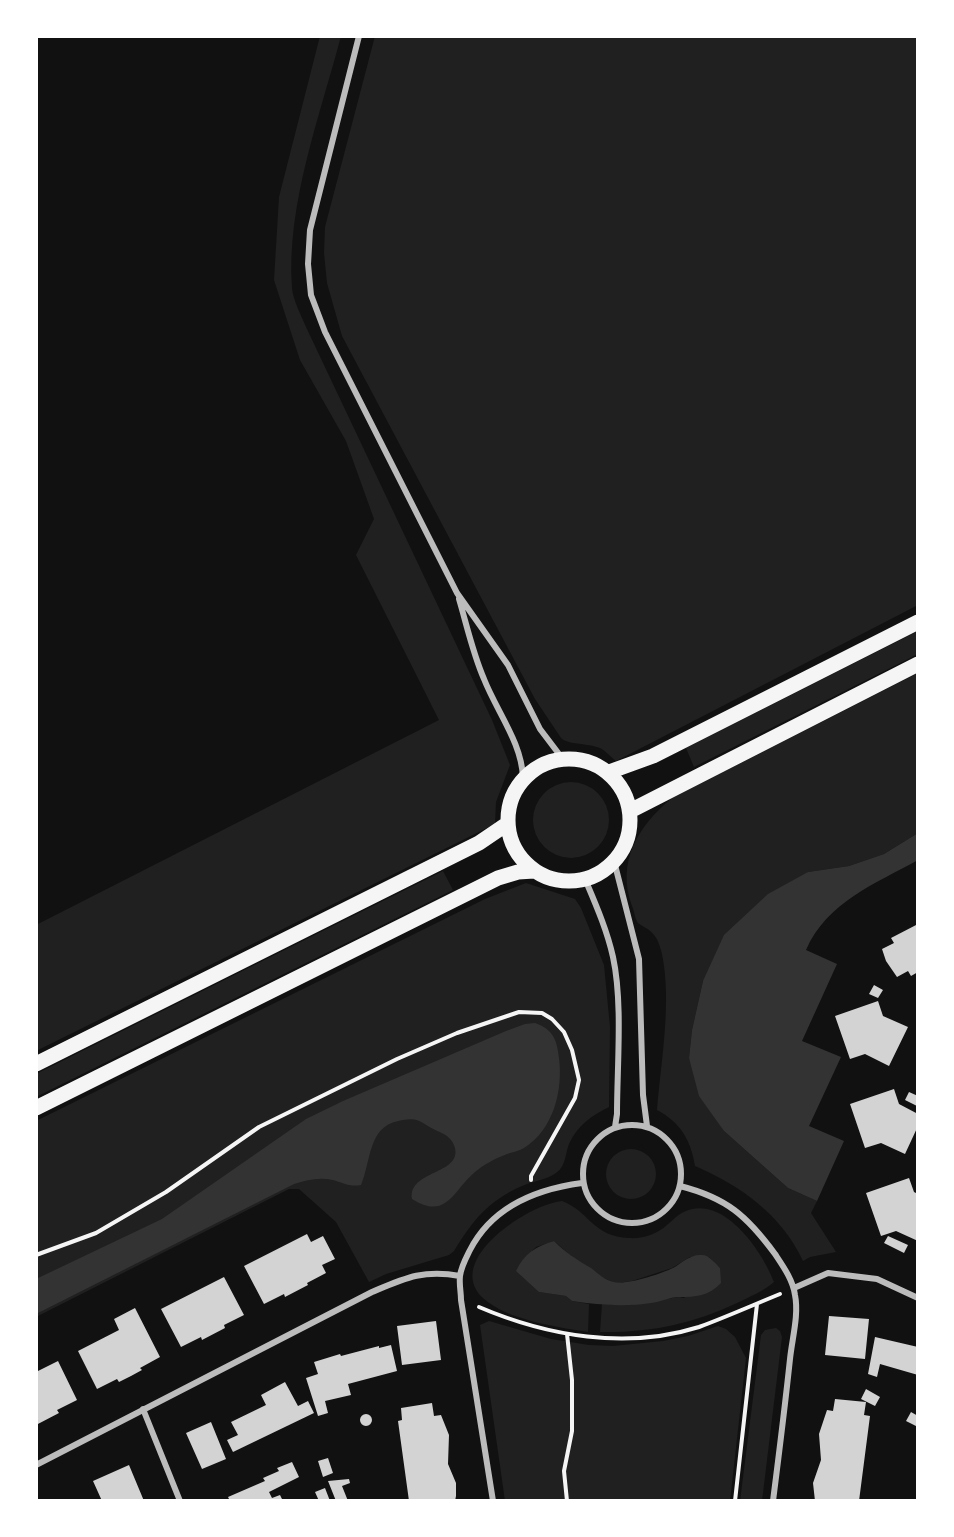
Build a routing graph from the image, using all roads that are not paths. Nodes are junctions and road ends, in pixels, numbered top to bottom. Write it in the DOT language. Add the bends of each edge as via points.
graph roads {
  1 [pos="359,36"];
  2 [pos="457,593"];
  3 [pos="918,622"];
  4 [pos="918,664"];
  5 [pos="562,758"];
  6 [pos="609,772"];
  7 [pos="523,778"];
  8 [pos="630,811"];
  9 [pos="507,824"];
  10 [pos="614,861"];
  11 [pos="534,871"];
  12 [pos="585,879"];
  13 [pos="36,1064"];
  14 [pos="36,1108"];
  15 [pos="647,1126"];
  16 [pos="615,1127"];
  17 [pos="582,1183"];
  18 [pos="680,1186"];
  19 [pos="460,1276"];
  20 [pos="794,1288"];
  21 [pos="918,1298"];
  22 [pos="143,1409"];
  23 [pos="36,1465"];
  24 [pos="180,1501"];
  25 [pos="493,1501"];
  26 [pos="773,1501"];
  1 -- 2 [label="street" via="310,230 311,295 325,332"];
  2 -- 5 [label="street" via="508,665 540,729"];
  2 -- 7 [label="street" via="483,679 519,754"];
  3 -- 6 [label="main road" via="653,756"];
  4 -- 8 [label="main road"];
  5 -- 6 [label="main road" via="591,762"];
  5 -- 7 [label="main road"];
  6 -- 8 [label="main road" via="624,792"];
  7 -- 9 [label="main road" via="510,800"];
  8 -- 10 [label="main road" via="627,838"];
  9 -- 11 [label="main road" via="517,852"];
  9 -- 13 [label="main road" via="479,843"];
  10 -- 12 [label="main road"];
  10 -- 15 [label="street" via="639,959"];
  11 -- 12 [label="main road" via="554,879"];
  11 -- 14 [label="main road" via="498,878"];
  12 -- 16 [label="street" via="604,926 617,986"];
  15 -- 16 [label="street"];
  15 -- 18 [label="street" via="670,1141 678,1155 682,1170"];
  16 -- 17 [label="street" via="599,1136 589,1148"];
  17 -- 18 [label="street" via="597,1209 611,1219 628,1223 661,1214 673,1202"];
  17 -- 19 [label="street" via="530,1196 501,1213 483,1228"];
  18 -- 20 [label="street" via="708,1195 741,1213 776,1256"];
  19 -- 22 [label="street" via="428,1273 400,1280"];
  19 -- 25 [label="street"];
  20 -- 21 [label="street" via="828,1273 877,1279"];
  20 -- 26 [label="street" via="794,1329"];
  22 -- 23 [label="street"];
  22 -- 24 [label="street"];
}
